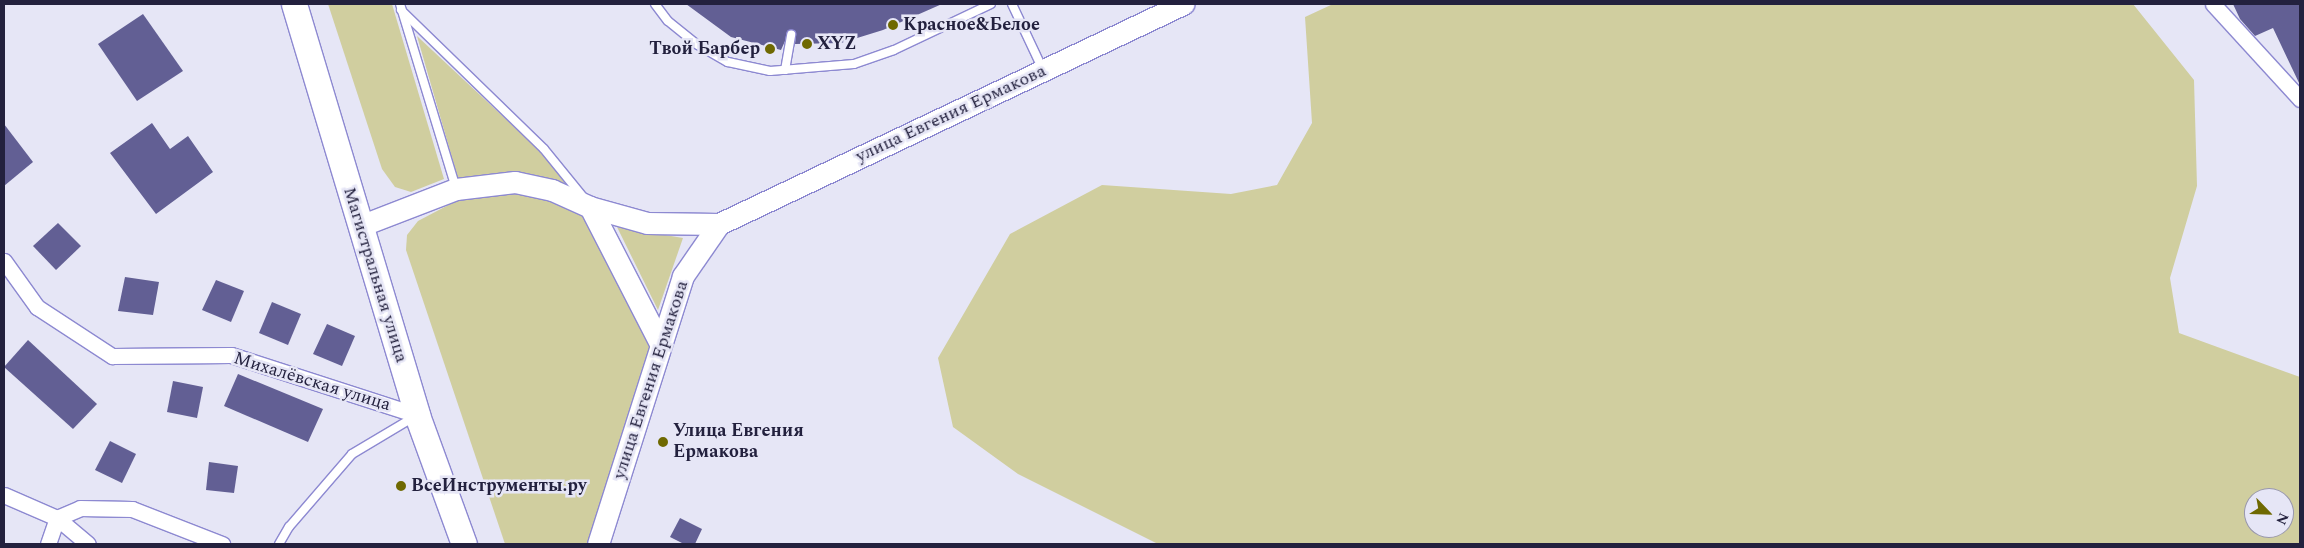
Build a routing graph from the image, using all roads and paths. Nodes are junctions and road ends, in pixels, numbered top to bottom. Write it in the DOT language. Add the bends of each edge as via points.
graph roads {
  1 [pos="294,4"];
  2 [pos="991,4"];
  3 [pos="1012,4"];
  4 [pos="1183,4"];
  5 [pos="2213,4"];
  6 [pos="659,5"];
  7 [pos="400,7"];
  8 [pos="791,35"];
  9 [pos="785,70"];
  10 [pos="1043,70"];
  11 [pos="2300,99"];
  12 [pos="456,188"];
  13 [pos="590,207"];
  14 [pos="719,224"];
  15 [pos="360,226"];
  16 [pos="4,261"];
  17 [pos="660,345"];
  18 [pos="417,415"];
  19 [pos="4,495"];
  20 [pos="57,518"];
  21 [pos="48,544"];
  22 [pos="88,544"];
  23 [pos="222,544"];
  24 [pos="279,544"];
  25 [pos="464,544"];
  26 [pos="598,544"];
  1 -- 15 [label="highway, Магистральная улица"];
  2 -- 9 [label="lane" via="894,50 854,64"];
  3 -- 10 [label="lane"];
  4 -- 10 [label="main road, улица Евгения Ермакова"];
  5 -- 11 [label="street"];
  6 -- 9 [label="lane" via="668,21 698,45 728,62 770,71"];
  7 -- 12 [label="lane"];
  7 -- 13 [label="lane" via="544,149"];
  8 -- 9 [label="lane"];
  10 -- 14 [label="main road, улица Евгения Ермакова"];
  12 -- 13 [label="main road, улица Евгения Ермакова" via="515,182 552,190"];
  12 -- 15 [label="main road, улица Евгения Ермакова"];
  13 -- 14 [label="main road, улица Евгения Ермакова" via="646,223"];
  13 -- 17 [label="main road"];
  14 -- 17 [label="main road, улица Евгения Ермакова" via="683,276"];
  15 -- 18 [label="highway, Магистральная улица"];
  16 -- 18 [label="street, Михалёвская улица" via="37,307 112,356 231,355"];
  17 -- 26 [label="main road, улица Евгения Ермакова"];
  18 -- 24 [label="lane" via="352,454 295,520"];
  18 -- 25 [label="highway, Магистральная улица"];
  19 -- 20 [label="street"];
  20 -- 21 [label="street"];
  20 -- 22 [label="street"];
  20 -- 23 [label="street" via="80,508 132,509"];
}
